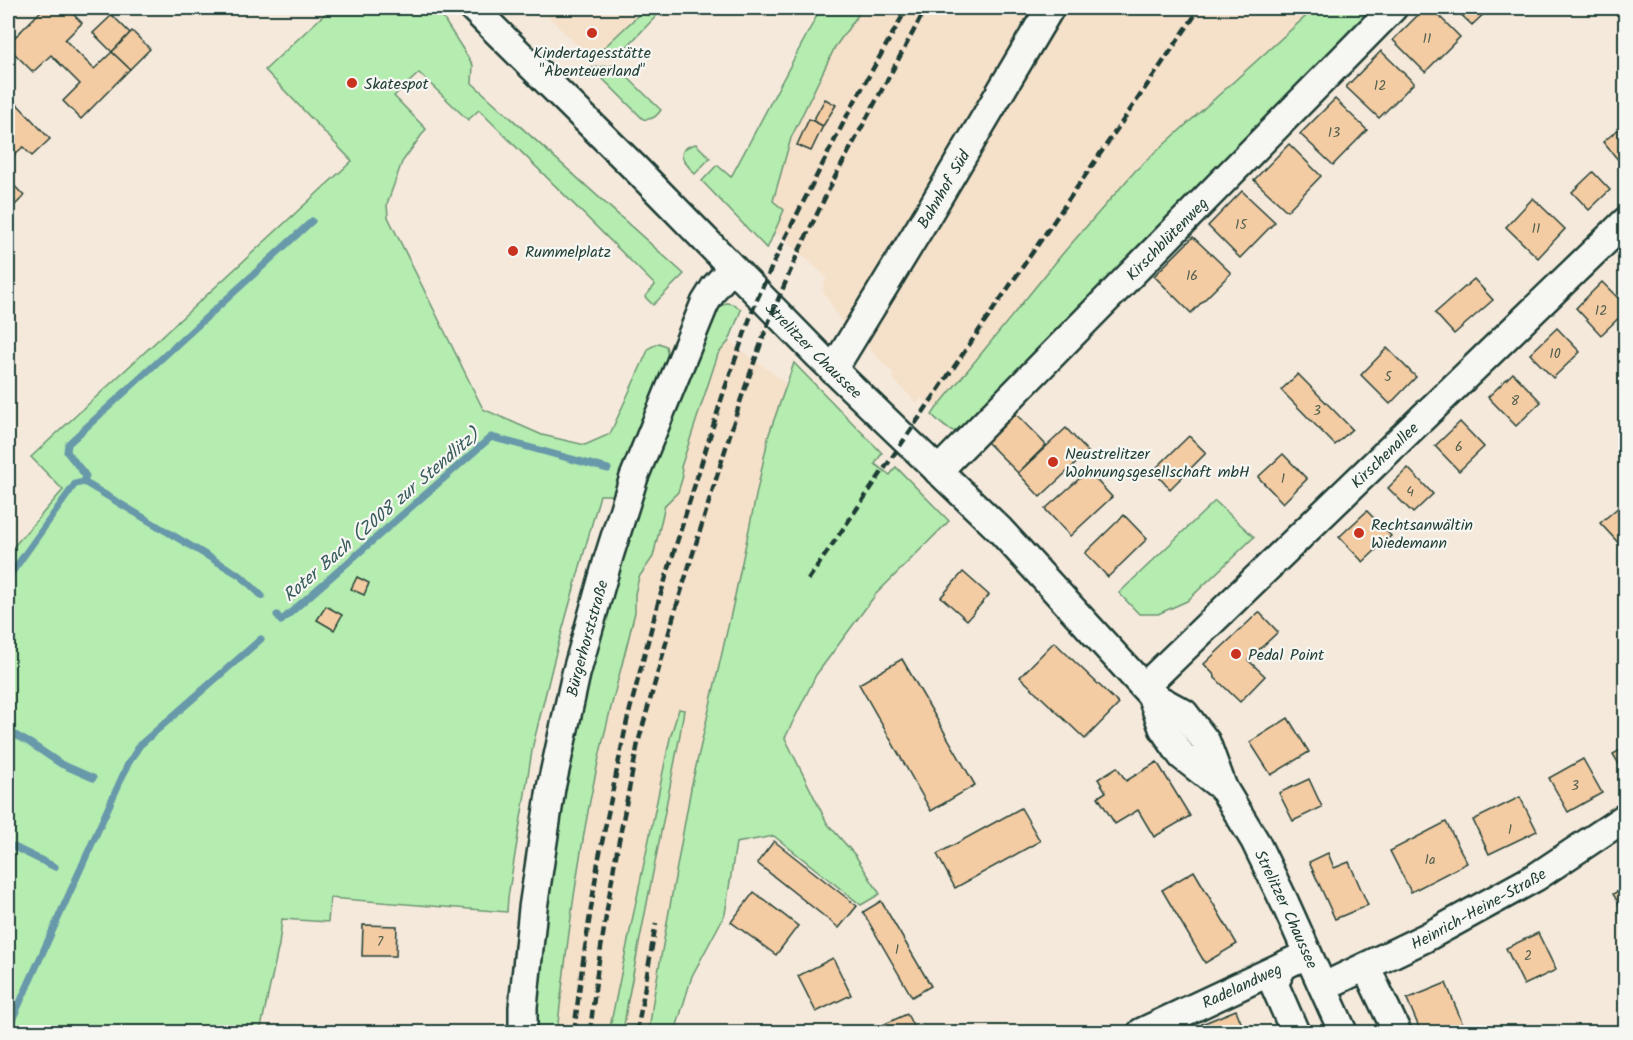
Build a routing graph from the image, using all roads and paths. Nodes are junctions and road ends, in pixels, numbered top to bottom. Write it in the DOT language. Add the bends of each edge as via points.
graph roads {
  1 [pos="473,8"];
  2 [pos="1050,8"];
  3 [pos="1394,8"];
  4 [pos="1626,221"];
  5 [pos="732,268"];
  6 [pos="833,370"];
  7 [pos="938,471"];
  8 [pos="1148,691"];
  9 [pos="1626,817"];
  10 [pos="1308,954"];
  11 [pos="1283,966"];
  12 [pos="1366,967"];
  13 [pos="1323,987"];
  14 [pos="523,1032"];
  15 [pos="1142,1032"];
  16 [pos="1295,1032"];
  17 [pos="1343,1032"];
  18 [pos="1397,1032"];
  1 -- 5 [label="street, Strelitzer Chaussee"];
  2 -- 6 [label="street, Bahnhof Süd"];
  3 -- 7 [label="street, Kirschblütenweg"];
  4 -- 8 [label="street, Kirschenallee"];
  5 -- 6 [label="street, Strelitzer Chaussee"];
  5 -- 14 [label="street, Bürgerhorststraße" via="705,303 634,477 576,674 551,788"];
  6 -- 7 [label="street, Strelitzer Chaussee"];
  7 -- 8 [label="street, Strelitzer Chaussee" via="1000,530"];
  8 -- 10 [label="street, Strelitzer Chaussee" via="1184,713 1206,742 1223,788 1255,841"];
  9 -- 12 [label="street, Heinrich-Heine-Straße" via="1536,877"];
  10 -- 11 [label="street, Radelandweg"];
  10 -- 13 [label="street, Strelitzer Chaussee"];
  11 -- 15 [label="street, Radelandweg"];
  11 -- 16 [label="street, Strelitzer Chaussee" via="1274,984"];
  12 -- 13 [label="street, Heinrich-Heine-Straße"];
  12 -- 18 [label="street"];
  13 -- 17 [label="street, Strelitzer Chaussee"];
}
